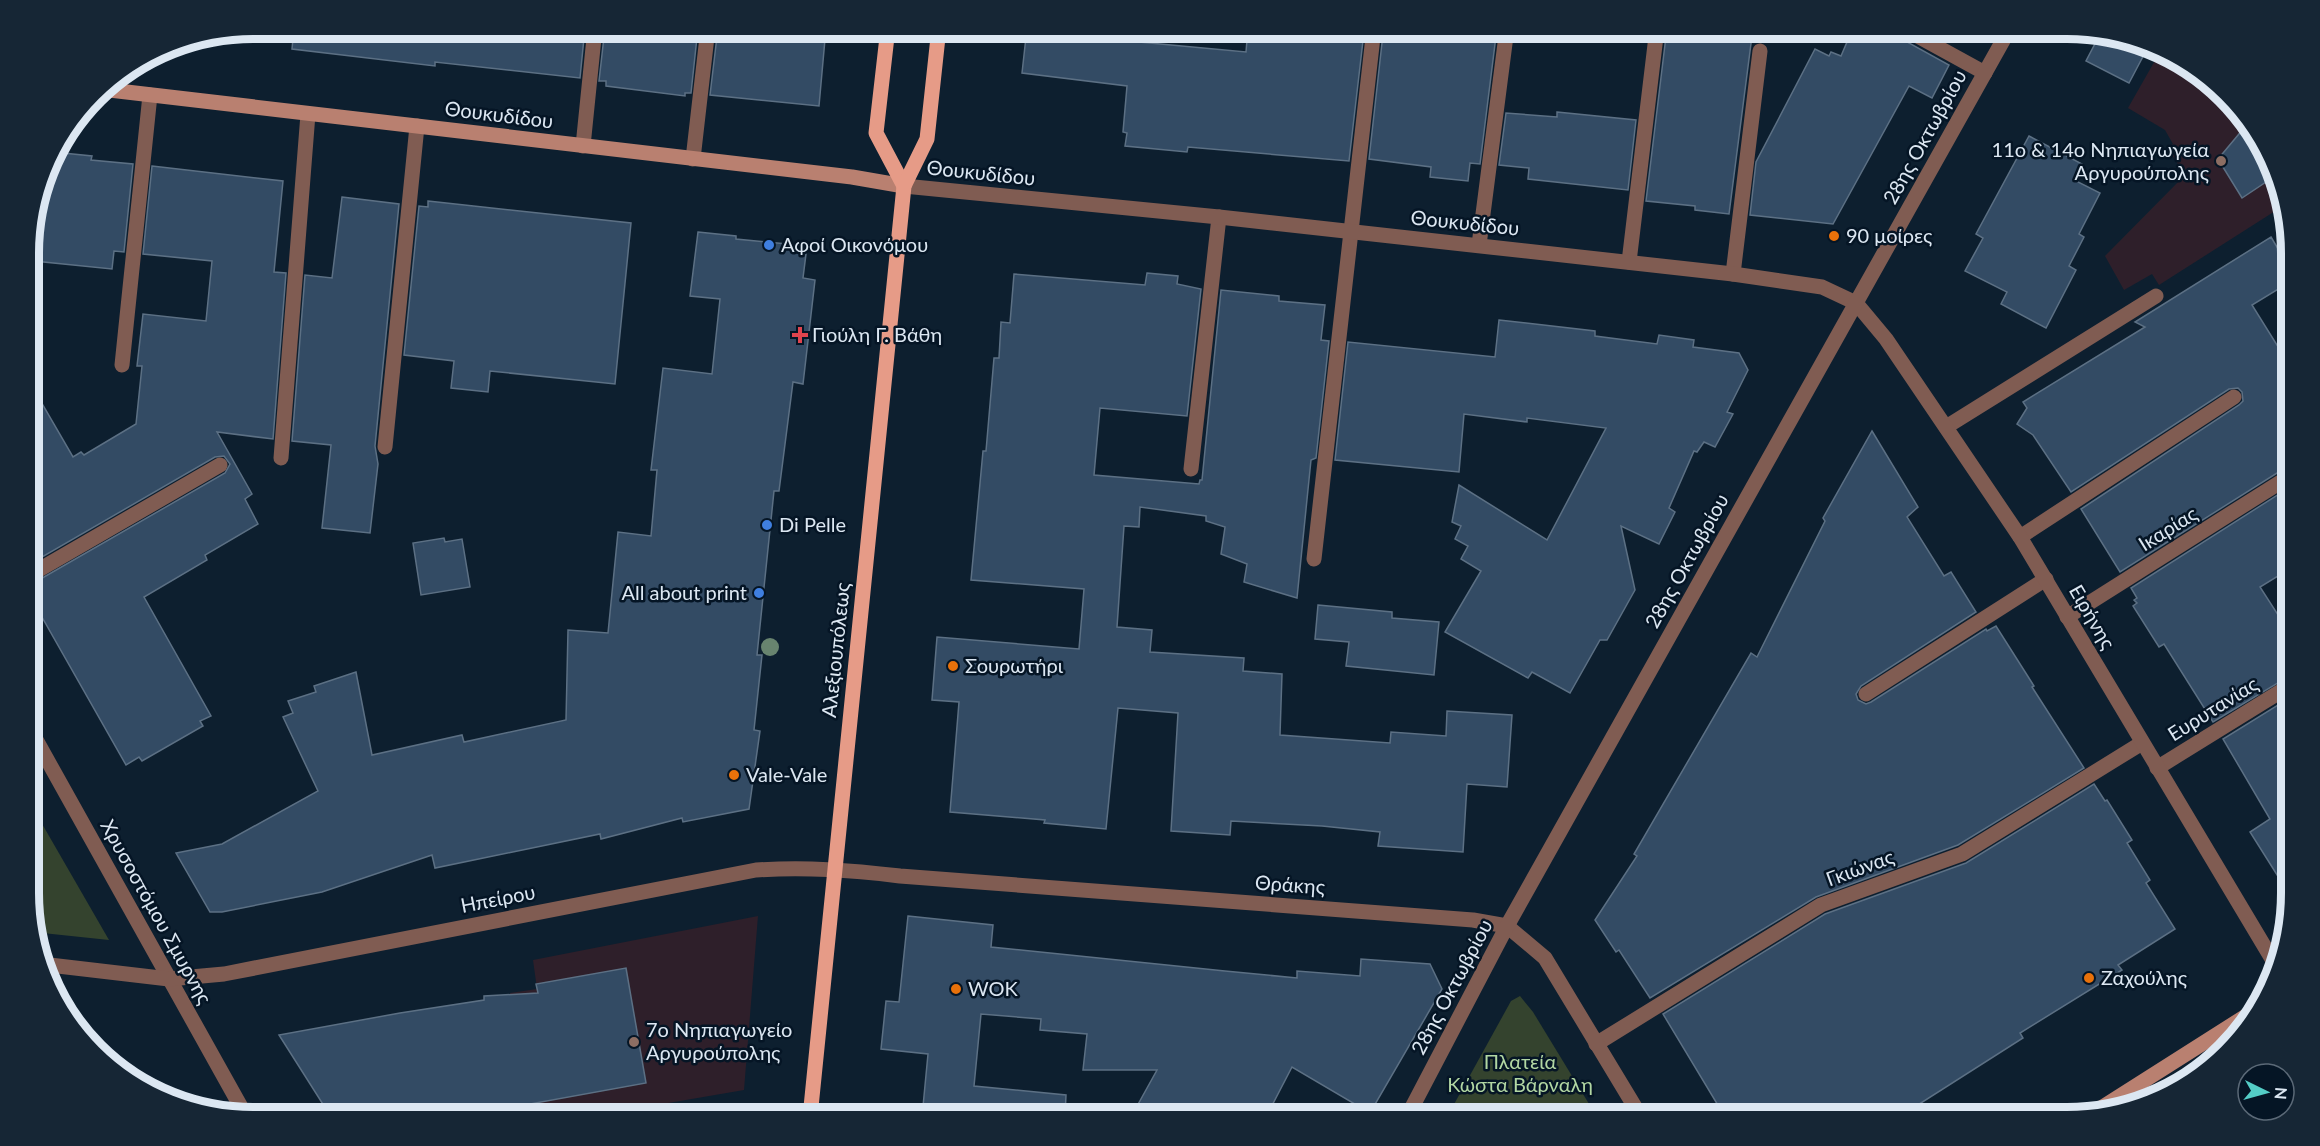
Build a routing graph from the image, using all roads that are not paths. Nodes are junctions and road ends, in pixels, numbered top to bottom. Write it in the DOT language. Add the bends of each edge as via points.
graph roads {
  1 [pos="594,39"];
  2 [pos="707,39"];
  3 [pos="887,39"];
  4 [pos="938,39"];
  5 [pos="1373,39"];
  6 [pos="1507,39"];
  7 [pos="1656,39"];
  8 [pos="1923,39"];
  9 [pos="2004,39"];
  10 [pos="1760,51"];
  11 [pos="1985,73"];
  12 [pos="114,91"];
  13 [pos="150,95"];
  14 [pos="308,114"];
  15 [pos="417,126"];
  16 [pos="584,146"];
  17 [pos="693,159"];
  18 [pos="904,186"];
  19 [pos="1219,217"];
  20 [pos="1351,231"];
  21 [pos="1479,245"];
  22 [pos="1629,262"];
  23 [pos="1733,274"];
  24 [pos="2156,296"];
  25 [pos="1856,303"];
  26 [pos="122,365"];
  27 [pos="2234,397"];
  28 [pos="1946,427"];
  29 [pos="385,447"];
  30 [pos="281,458"];
  31 [pos="220,465"];
  32 [pos="1191,469"];
  33 [pos="2281,482"];
  34 [pos="2020,537"];
  35 [pos="1314,559"];
  36 [pos="39,570"];
  37 [pos="2046,579"];
  38 [pos="2067,617"];
  39 [pos="2281,691"];
  40 [pos="1866,694"];
  41 [pos="2142,743"];
  42 [pos="39,745"];
  43 [pos="2157,768"];
  44 [pos="835,868"];
  45 [pos="1507,926"];
  46 [pos="2271,958"];
  47 [pos="51,965"];
  48 [pos="170,979"];
  49 [pos="2239,1021"];
  50 [pos="1596,1044"];
  51 [pos="2109,1103"];
  52 [pos="241,1107"];
  53 [pos="811,1107"];
  54 [pos="1412,1107"];
  55 [pos="1635,1107"];
  1 -- 16 [label="street"];
  2 -- 17 [label="street"];
  3 -- 18 [label="main road" via="876,133"];
  4 -- 18 [label="main road, Αλεξιουπόλεως" via="927,139"];
  5 -- 20 [label="street"];
  6 -- 21 [label="street"];
  7 -- 22 [label="street"];
  8 -- 11 [label="street"];
  9 -- 11 [label="street, 28ης Οκτωβρίου"];
  10 -- 23 [label="street"];
  11 -- 25 [label="street, 28ης Οκτωβρίου"];
  12 -- 13 [label="street, Θουκυδίδου"];
  13 -- 14 [label="street, Θουκυδίδου"];
  13 -- 26 [label="street"];
  14 -- 15 [label="street, Θουκυδίδου"];
  14 -- 30 [label="street"];
  15 -- 16 [label="street, Θουκυδίδου"];
  15 -- 29 [label="street"];
  16 -- 17 [label="street, Θουκυδίδου"];
  17 -- 18 [label="street, Θουκυδίδου"];
  18 -- 19 [label="street, Θουκυδίδου"];
  18 -- 44 [label="main road, Αλεξιουπόλεως"];
  19 -- 20 [label="street, Θουκυδίδου"];
  19 -- 32 [label="street"];
  20 -- 21 [label="street, Θουκυδίδου"];
  20 -- 35 [label="street"];
  21 -- 22 [label="street, Θουκυδίδου"];
  22 -- 23 [label="street, Θουκυδίδου"];
  23 -- 25 [label="street, Θουκυδίδου" via="1822,287"];
  24 -- 28 [label="street"];
  25 -- 28 [label="street, Ειρήνης" via="1886,339"];
  25 -- 45 [label="street, 28ης Οκτωβρίου"];
  27 -- 34 [label="street"];
  28 -- 34 [label="street, Ειρήνης"];
  31 -- 36 [label="street"];
  33 -- 38 [label="street, Ικαρίας"];
  34 -- 37 [label="street, Ειρήνης"];
  37 -- 38 [label="street, Ειρήνης"];
  37 -- 40 [label="street"];
  38 -- 41 [label="street, Ειρήνης"];
  39 -- 43 [label="street, Ευρυτανίας"];
  41 -- 43 [label="street, Ειρήνης"];
  41 -- 50 [label="street, Γκιώνας" via="1962,854 1821,905"];
  42 -- 48 [label="street, Χρυσοστόμου Σμυρνης"];
  43 -- 46 [label="street, Ειρήνης"];
  44 -- 45 [label="street, Θράκης" via="1473,920"];
  44 -- 48 [label="street, Ηπείρου" via="756,870 224,974"];
  44 -- 53 [label="main road, Αλεξιουπόλεως"];
  45 -- 50 [label="street" via="1545,958"];
  45 -- 54 [label="street, 28ης Οκτωβρίου"];
  47 -- 48 [label="street, Ηπείρου"];
  48 -- 52 [label="street, Χρυσοστόμου Σμυρνης"];
  49 -- 51 [label="street"];
  50 -- 55 [label="street"];
}
